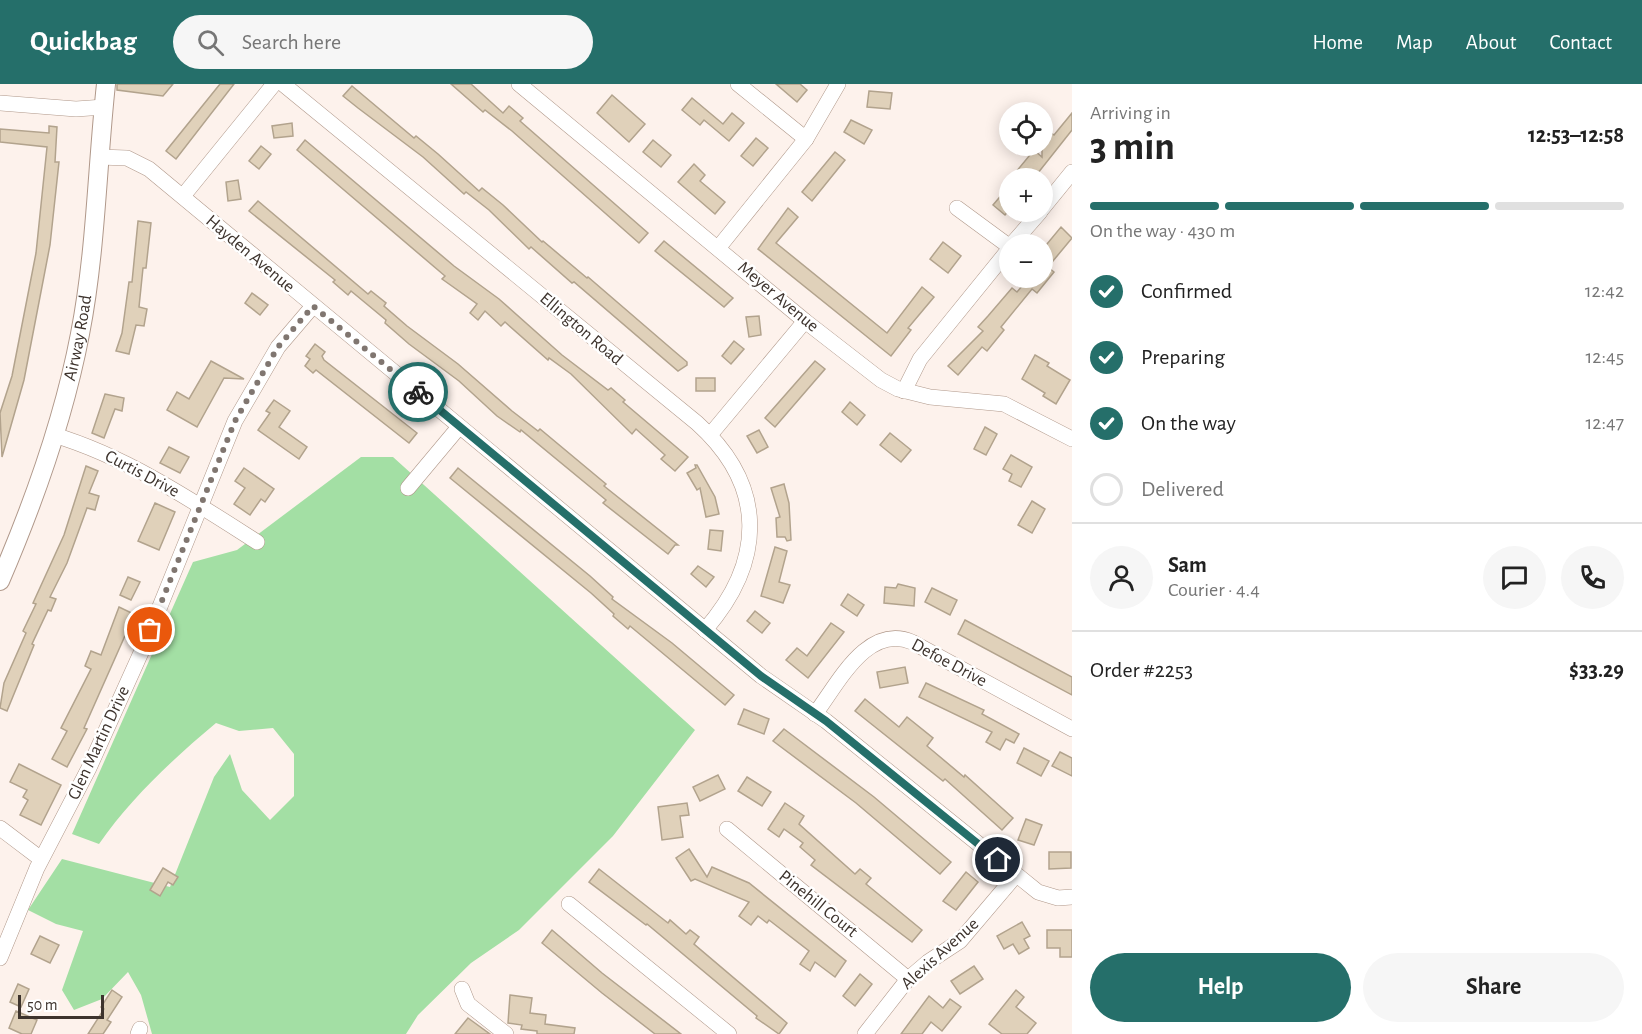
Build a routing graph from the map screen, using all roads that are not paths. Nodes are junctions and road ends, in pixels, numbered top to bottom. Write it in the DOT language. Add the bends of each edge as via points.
graph roads {
  1 [pos="106,84"];
  2 [pos="274,84"];
  3 [pos="283,84"];
  4 [pos="519,84"];
  5 [pos="738,84"];
  6 [pos="838,84"];
  7 [pos="0,103"];
  8 [pos="104,106"];
  9 [pos="806,139"];
  10 [pos="99,157"];
  11 [pos="1072,172"];
  12 [pos="1053,195"];
  13 [pos="183,196"];
  14 [pos="957,208"];
  15 [pos="1031,222"];
  16 [pos="1020,234"];
  17 [pos="999,238"];
  18 [pos="719,247"];
  19 [pos="999,260"];
  20 [pos="313,306"];
  21 [pos="806,321"];
  22 [pos="904,391"];
  23 [pos="459,427"];
  24 [pos="54,435"];
  25 [pos="710,435"];
  26 [pos="1072,439"];
  27 [pos="408,488"];
  28 [pos="202,507"];
  29 [pos="257,542"];
  30 [pos="0,579"];
  31 [pos="705,630"];
  32 [pos="815,714"];
  33 [pos="1072,729"];
  34 [pos="0,828"];
  35 [pos="727,829"];
  36 [pos="41,859"];
  37 [pos="1016,875"];
  38 [pos="1072,897"];
  39 [pos="569,904"];
  40 [pos="0,958"];
  41 [pos="908,979"];
  42 [pos="462,989"];
  43 [pos="506,1034"];
  44 [pos="729,1034"];
  45 [pos="865,1034"];
  1 -- 8 [label="main road, Airway Road"];
  2 -- 13 [label="street"];
  3 -- 25 [label="street, Ellington Road"];
  4 -- 18 [label="street, Meyer Avenue"];
  5 -- 9 [label="street"];
  6 -- 9 [label="street"];
  7 -- 8 [label="street" via="76,109"];
  8 -- 10 [label="main road, Airway Road"];
  9 -- 18 [label="street"];
  10 -- 13 [label="street, Hayden Avenue" via="114,155 138,162"];
  10 -- 24 [label="main road, Airway Road" via="86,298"];
  11 -- 12 [label="street"];
  13 -- 20 [label="street, Hayden Avenue"];
  14 -- 17 [label="street"];
  15 -- 16 [label="street"];
  18 -- 21 [label="street, Meyer Avenue"];
  19 -- 22 [label="street" via="920,359"];
  20 -- 23 [label="street, Hayden Avenue"];
  20 -- 28 [label="street, Glen Martin Drive" via="278,347 246,401"];
  21 -- 22 [label="street, Meyer Avenue" via="881,380"];
  21 -- 25 [label="street"];
  22 -- 26 [label="street, Meyer Avenue" via="1004,405"];
  23 -- 27 [label="street"];
  23 -- 31 [label="street, Hayden Avenue"];
  24 -- 28 [label="street, Curtis Drive" via="110,456"];
  24 -- 30 [label="main road, Airway Road"];
  25 -- 31 [label="street, Ellington Road" via="739,480 750,526 745,565 737,587"];
  28 -- 29 [label="street, Curtis Drive"];
  28 -- 36 [label="street, Glen Martin Drive" via="98,747"];
  31 -- 32 [label="street, Hayden Avenue"];
  32 -- 33 [label="street, Defoe Drive" via="868,646 891,637 912,642"];
  32 -- 37 [label="street, Hayden Avenue"];
  34 -- 36 [label="street"];
  35 -- 41 [label="street, Pinehill Court"];
  36 -- 40 [label="street, Glen Martin Drive"];
  37 -- 38 [label="street, Hayden Avenue" via="1048,896"];
  37 -- 41 [label="street, Alexis Avenue" via="960,941"];
  39 -- 44 [label="street"];
  41 -- 45 [label="street, Alexis Avenue"];
  42 -- 43 [label="street" via="468,1004"];
}
